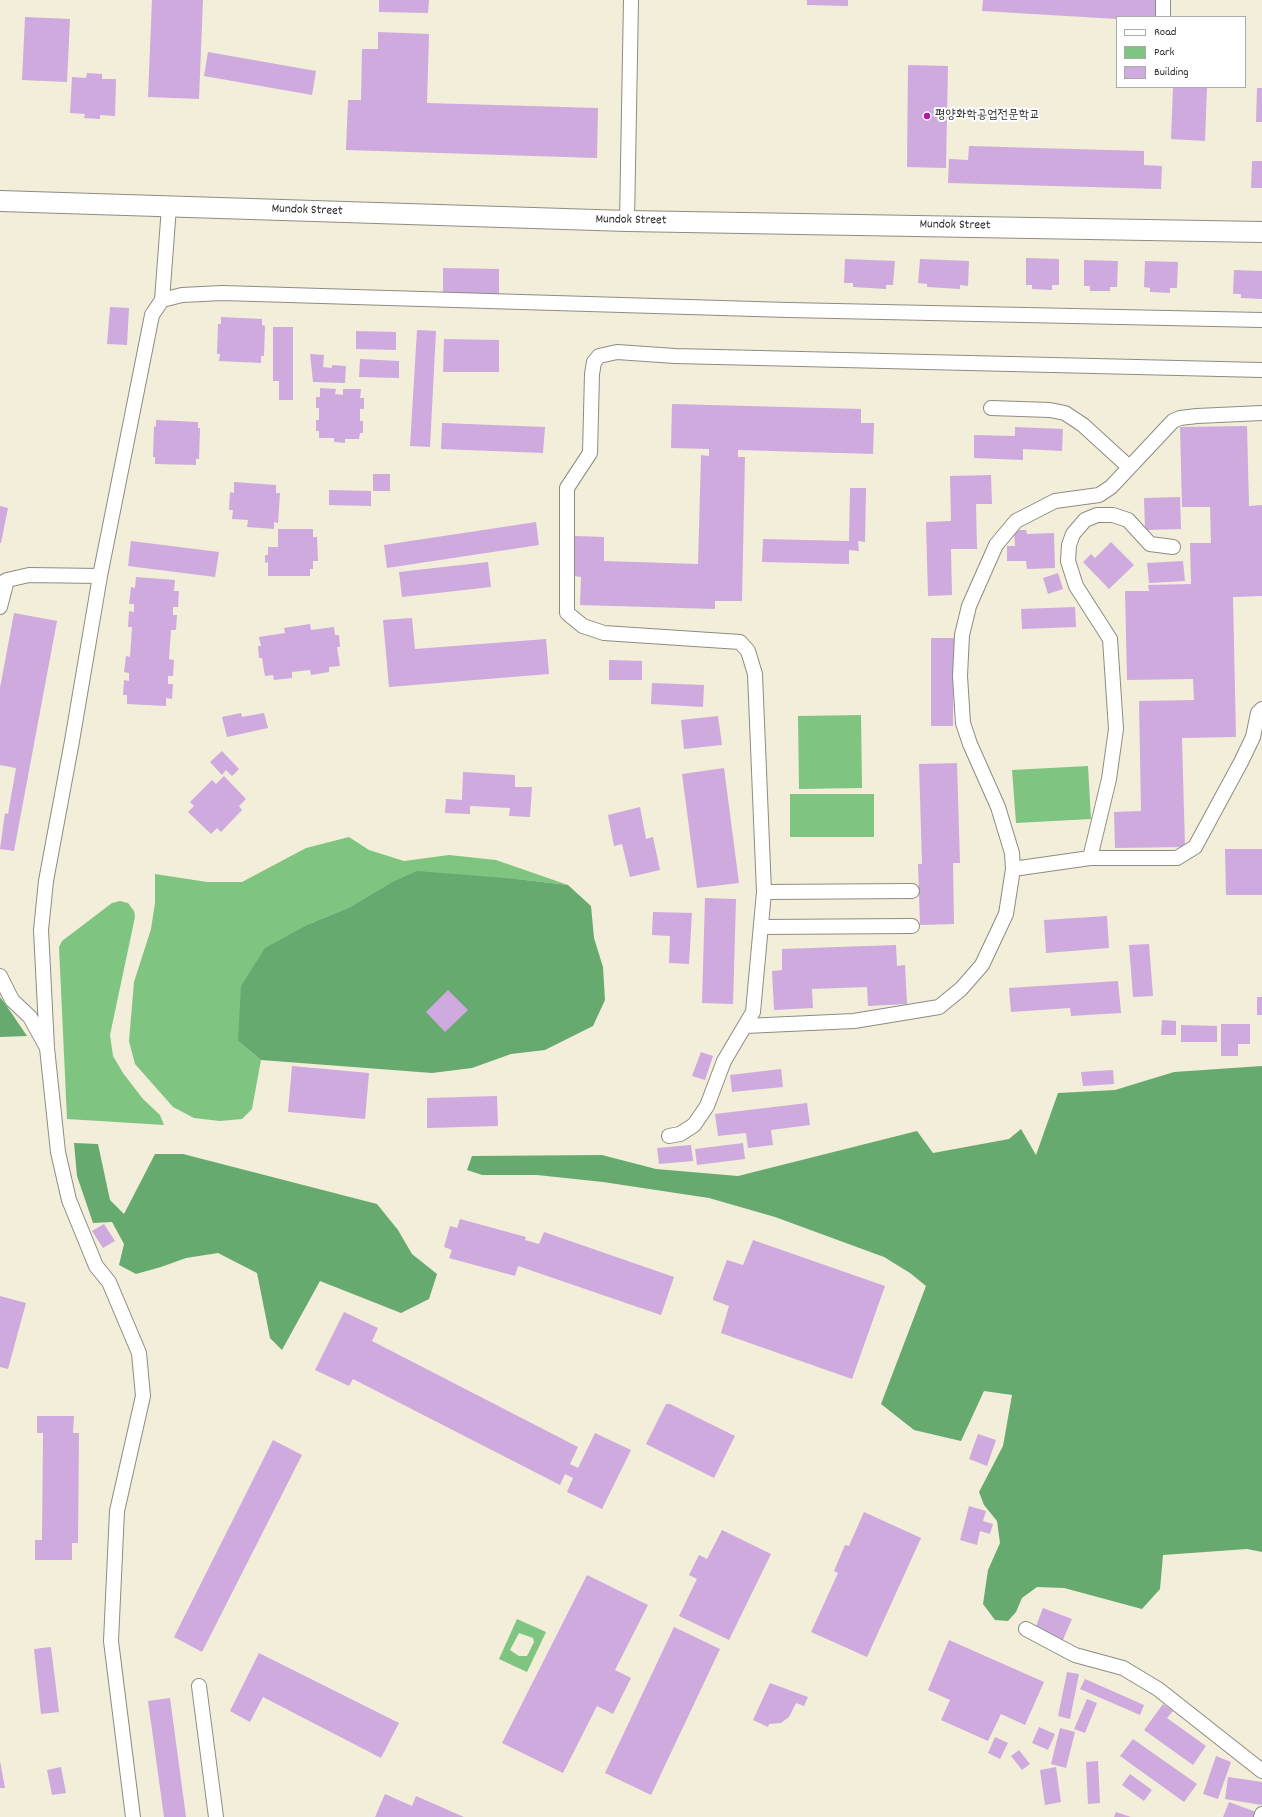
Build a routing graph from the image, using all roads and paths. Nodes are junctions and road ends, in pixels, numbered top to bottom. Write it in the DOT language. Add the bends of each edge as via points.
graph roads {
  1 [pos="631,0"];
  2 [pos="1163,0"];
  3 [pos="1163,16"];
  4 [pos="0,201"];
  5 [pos="169,207"];
  6 [pos="628,221"];
  7 [pos="1262,232"];
  8 [pos="162,300"];
  9 [pos="1262,320"];
  10 [pos="1262,370"];
  11 [pos="991,408"];
  12 [pos="1262,413"];
  13 [pos="1129,468"];
  14 [pos="1172,547"];
  15 [pos="100,576"];
  16 [pos="3,582"];
  17 [pos="0,607"];
  18 [pos="1262,709"];
  19 [pos="1090,858"];
  20 [pos="1013,869"];
  21 [pos="912,891"];
  22 [pos="764,892"];
  23 [pos="912,926"];
  24 [pos="761,927"];
  25 [pos="0,976"];
  26 [pos="745,1026"];
  27 [pos="47,1048"];
  28 [pos="669,1136"];
  29 [pos="1026,1629"];
  30 [pos="199,1686"];
  31 [pos="1262,1771"];
  32 [pos="1262,1814"];
  33 [pos="133,1817"];
  34 [pos="216,1817"];
  35 [pos="1261,1817"];
  1 -- 6 [label="street"];
  2 -- 3 [label="street"];
  4 -- 5 [label="main road, Mundok Street"];
  5 -- 6 [label="main road, Mundok Street"];
  5 -- 8 [label="street"];
  6 -- 7 [label="main road, Mundok Street"];
  8 -- 9 [label="street" via="182,295 222,294"];
  8 -- 15 [label="street" via="152,315"];
  10 -- 22 [label="street" via="675,356 617,352 599,356 594,362 592,374 590,453 567,488 567,613 583,626 604,633 740,642 748,651 755,674"];
  11 -- 13 [label="street" via="1065,413 1083,425"];
  12 -- 13 [label="street" via="1180,418 1173,421"];
  13 -- 20 [label="street" via="1111,487 1099,495 1054,501 1016,522 996,546 969,606 962,635 960,676 963,723 998,806 1012,853"];
  14 -- 19 [label="street" via="1150,544 1128,520 1113,515 1097,515 1085,520 1073,534 1069,545 1068,561 1076,586 1110,639 1116,729 1109,779"];
  15 -- 16 [label="street" via="29,575"];
  15 -- 27 [label="street" via="46,881 41,930"];
  16 -- 17 [label="street"];
  18 -- 19 [label="street" via="1258,713 1253,737 1241,762 1195,847 1177,858"];
  19 -- 20 [label="street"];
  20 -- 26 [label="street" via="1006,914 982,965 961,989 939,1007 854,1021"];
  21 -- 22 [label="street"];
  22 -- 24 [label="street"];
  23 -- 24 [label="street"];
  24 -- 26 [label="street" via="753,1012"];
  25 -- 27 [label="street" via="12,1000 30,1017"];
  26 -- 28 [label="street" via="724,1061 707,1106 694,1125 680,1134"];
  27 -- 33 [label="street" via="58,1152 69,1200 96,1266 109,1282 138,1353 143,1396 117,1511 111,1641"];
  29 -- 31 [label="street" via="1075,1655 1123,1668 1158,1689"];
  30 -- 34 [label="street"];
  32 -- 35 [label="street"];
}
